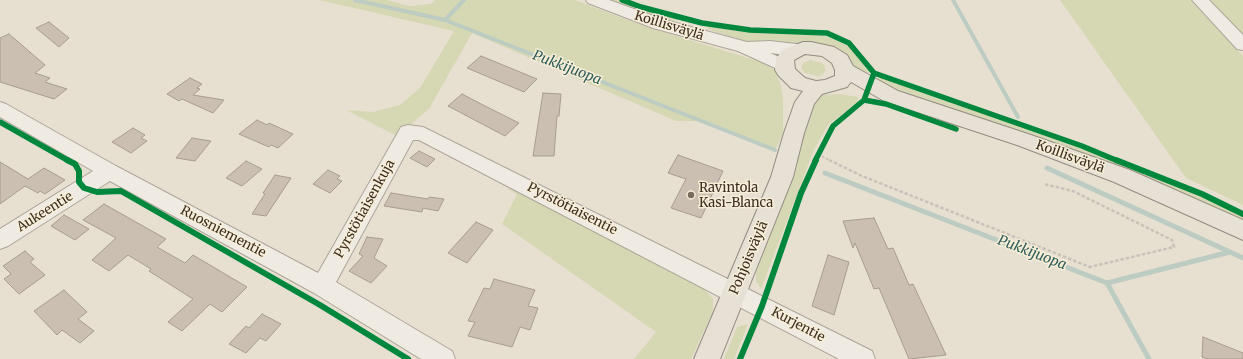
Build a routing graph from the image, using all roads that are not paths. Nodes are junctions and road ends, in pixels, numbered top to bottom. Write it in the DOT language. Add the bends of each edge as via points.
graph roads {
  1 [pos="594,0"];
  2 [pos="1200,0"];
  3 [pos="1243,45"];
  4 [pos="744,47"];
  5 [pos="796,50"];
  6 [pos="845,70"];
  7 [pos="788,72"];
  8 [pos="824,87"];
  9 [pos="891,96"];
  10 [pos="0,109"];
  11 [pos="408,132"];
  12 [pos="794,133"];
  13 [pos="109,171"];
  14 [pos="1243,230"];
  15 [pos="0,240"];
  16 [pos="322,286"];
  17 [pos="734,292"];
  18 [pos="443,359"];
  19 [pos="708,359"];
  20 [pos="863,359"];
  1 -- 4 [label="street, Koillisväylä" via="659,24"];
  2 -- 3 [label="street"];
  4 -- 5 [label="street, Koillisväylä"];
  4 -- 7 [label="street, Koillisväylä"];
  5 -- 6 [label="main road" via="811,48 827,51 840,60"];
  5 -- 7 [label="main road" via="785,60"];
  6 -- 8 [label="main road" via="840,82"];
  6 -- 9 [label="main road, Koillisväylä"];
  7 -- 8 [label="main road" via="798,83"];
  7 -- 12 [label="main road, Pohjoisväylä"];
  8 -- 9 [label="main road, Koillisväylä"];
  8 -- 12 [label="main road, Pohjoisväylä" via="805,102"];
  9 -- 14 [label="main road, Koillisväylä" via="1122,176"];
  10 -- 13 [label="street, Ruosniementie"];
  11 -- 16 [label="street, Pyrstötiaisenkuja"];
  11 -- 17 [label="street, Pyrstötiaisentie" via="423,134"];
  12 -- 17 [label="main road, Pohjoisväylä" via="782,177"];
  13 -- 15 [label="street, Aukeentie"];
  13 -- 16 [label="street, Ruosniementie"];
  16 -- 18 [label="street, Ruosniementie"];
  17 -- 19 [label="main road, Pohjoisväylä"];
  17 -- 20 [label="street, Kurjentie"];
}
